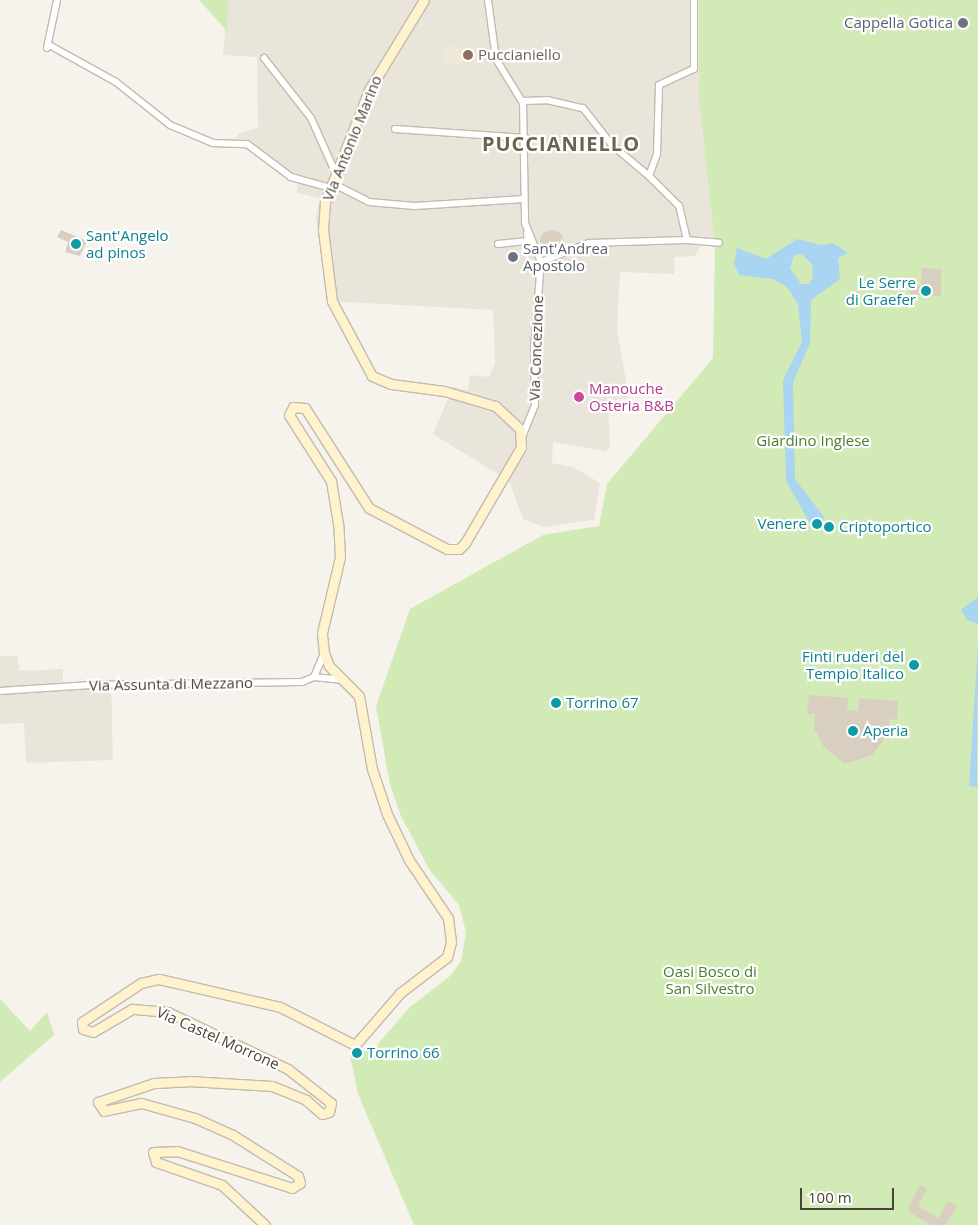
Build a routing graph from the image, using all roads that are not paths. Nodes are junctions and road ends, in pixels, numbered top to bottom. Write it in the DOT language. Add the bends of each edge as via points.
graph roads {
  1 [pos="56,0"];
  2 [pos="424,0"];
  3 [pos="488,0"];
  4 [pos="694,0"];
  5 [pos="264,58"];
  6 [pos="522,100"];
  7 [pos="395,129"];
  8 [pos="526,138"];
  9 [pos="649,176"];
  10 [pos="334,183"];
  11 [pos="524,199"];
  12 [pos="527,229"];
  13 [pos="687,240"];
  14 [pos="719,243"];
  15 [pos="498,244"];
  16 [pos="541,262"];
  17 [pos="522,437"];
  18 [pos="324,653"];
  19 [pos="314,677"];
  20 [pos="345,681"];
  21 [pos="0,691"];
  22 [pos="265,1225"];
  1 -- 10 [label="street" via="49,47 116,82 170,125 213,142 247,144 291,176"];
  2 -- 10 [label="street, Via Antonio Marino" via="369,90"];
  3 -- 6 [label="street, Via Concezione" via="496,60"];
  4 -- 9 [label="street" via="694,69 659,85 656,154"];
  5 -- 10 [label="street" via="311,118"];
  6 -- 8 [label="street, Via Concezione"];
  6 -- 9 [label="street" via="547,100 583,108 612,145"];
  7 -- 8 [label="street"];
  8 -- 11 [label="street, Via Concezione"];
  9 -- 13 [label="street" via="679,206"];
  10 -- 11 [label="street" via="369,202 415,206"];
  10 -- 17 [label="street, Via Antonio Marino" via="323,230 332,301 372,376 391,384 480,400 507,416"];
  11 -- 12 [label="street, Via Concezione"];
  12 -- 15 [label="street" via="528,241"];
  12 -- 16 [label="street, Via Concezione"];
  13 -- 14 [label="street"];
  13 -- 16 [label="street" via="589,243"];
  16 -- 17 [label="street, Via Concezione" via="534,348 535,405"];
  17 -- 18 [label="street" via="510,468 473,532 459,549 446,549 369,508 305,408 293,407 289,415 291,423 331,481 338,524 340,557 325,615"];
  18 -- 19 [label="street"];
  18 -- 20 [label="street" via="330,666"];
  19 -- 20 [label="street"];
  19 -- 21 [label="street, Via Assunta di Mezzano" via="302,682 91,685"];
  20 -- 22 [label="street, Via Castel Morrone" via="363,710 372,768 390,821 409,860 448,918 452,942 447,957 400,993 355,1045 280,1007 159,979 141,983 82,1022 83,1029 93,1032 132,1009 168,1012 288,1069 331,1103 329,1112 322,1114 306,1100 272,1086 189,1081 154,1083 98,1102 104,1111 141,1103 194,1118 233,1135 298,1176 300,1183 292,1188 177,1151 153,1152 160,1164 190,1171 222,1185"];
}
